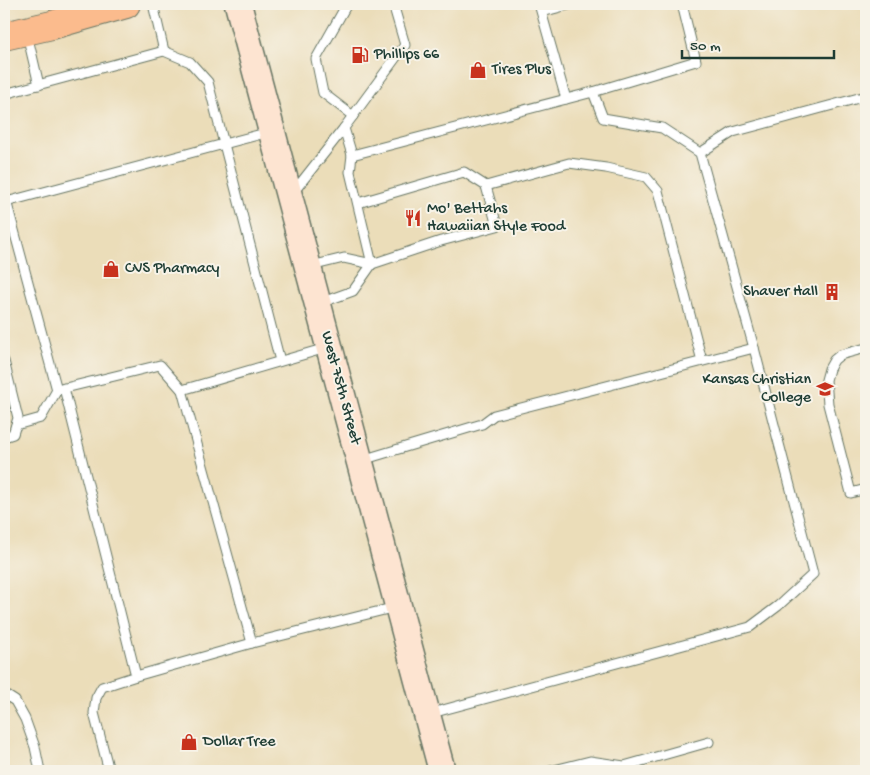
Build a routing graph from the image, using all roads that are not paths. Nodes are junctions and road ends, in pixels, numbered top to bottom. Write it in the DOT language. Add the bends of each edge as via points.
graph roads {
  1 [pos="126,4"];
  2 [pos="153,4"];
  3 [pos="238,4"];
  4 [pos="347,4"];
  5 [pos="393,4"];
  6 [pos="572,4"];
  7 [pos="682,4"];
  8 [pos="541,8"];
  9 [pos="15,33"];
  10 [pos="164,51"];
  11 [pos="38,85"];
  12 [pos="593,92"];
  13 [pos="866,96"];
  14 [pos="4,97"];
  15 [pos="566,99"];
  16 [pos="353,116"];
  17 [pos="344,128"];
  18 [pos="272,131"];
  19 [pos="224,144"];
  20 [pos="700,154"];
  21 [pos="352,155"];
  22 [pos="486,186"];
  23 [pos="5,197"];
  24 [pos="289,198"];
  25 [pos="358,203"];
  26 [pos="372,264"];
  27 [pos="308,267"];
  28 [pos="318,304"];
  29 [pos="329,348"];
  30 [pos="754,348"];
  31 [pos="866,348"];
  32 [pos="4,361"];
  33 [pos="702,361"];
  34 [pos="280,362"];
  35 [pos="61,389"];
  36 [pos="182,390"];
  37 [pos="16,425"];
  38 [pos="4,437"];
  39 [pos="359,460"];
  40 [pos="866,489"];
  41 [pos="398,606"];
  42 [pos="252,643"];
  43 [pos="136,676"];
  44 [pos="4,694"];
  45 [pos="427,714"];
  46 [pos="709,742"];
  47 [pos="40,771"];
  48 [pos="109,771"];
  49 [pos="442,771"];
  50 [pos="550,771"];
  1 -- 9 [label="main road"];
  2 -- 10 [label="lane"];
  3 -- 18 [label="main road, West 75th Street"];
  4 -- 16 [label="lane" via="316,60 323,93"];
  5 -- 16 [label="lane" via="405,45"];
  6 -- 8 [label="lane"];
  7 -- 12 [label="lane" via="696,61"];
  8 -- 15 [label="lane"];
  9 -- 11 [label="lane"];
  10 -- 11 [label="lane"];
  10 -- 19 [label="lane" via="190,62 208,82"];
  11 -- 14 [label="lane"];
  12 -- 15 [label="lane"];
  12 -- 20 [label="lane" via="603,118 662,128"];
  13 -- 20 [label="lane" via="733,132"];
  15 -- 21 [label="lane"];
  16 -- 17 [label="lane"];
  17 -- 21 [label="lane"];
  17 -- 24 [label="lane"];
  18 -- 19 [label="lane"];
  18 -- 24 [label="main road, West 75th Street"];
  19 -- 23 [label="lane"];
  19 -- 34 [label="lane"];
  20 -- 30 [label="lane"];
  21 -- 25 [label="lane" via="350,172"];
  22 -- 25 [label="lane" via="464,172"];
  22 -- 26 [label="lane" via="497,226"];
  22 -- 33 [label="lane" via="569,163 646,177 658,191"];
  23 -- 35 [label="lane"];
  24 -- 27 [label="main road, West 75th Street"];
  25 -- 26 [label="lane"];
  26 -- 27 [label="lane" via="344,258"];
  26 -- 28 [label="lane" via="352,291"];
  27 -- 28 [label="main road, West 75th Street"];
  28 -- 29 [label="main road, West 75th Street"];
  29 -- 34 [label="lane"];
  29 -- 39 [label="main road, West 75th Street"];
  30 -- 33 [label="lane"];
  30 -- 45 [label="lane" via="813,574 750,627"];
  31 -- 40 [label="lane" via="840,355 834,360 826,380 828,404 851,493"];
  32 -- 37 [label="lane" via="18,418"];
  33 -- 39 [label="lane" via="494,415 482,424"];
  34 -- 36 [label="lane"];
  35 -- 36 [label="lane" via="160,365"];
  35 -- 37 [label="lane" via="41,418"];
  35 -- 43 [label="lane"];
  36 -- 42 [label="lane"];
  37 -- 38 [label="lane" via="14,434"];
  39 -- 41 [label="main road, West 75th Street"];
  41 -- 42 [label="lane"];
  41 -- 45 [label="main road, West 75th Street"];
  42 -- 43 [label="lane"];
  43 -- 48 [label="lane" via="102,687 96,698 94,713"];
  44 -- 47 [label="lane" via="15,701 25,719"];
  45 -- 49 [label="main road, West 75th Street"];
  46 -- 50 [label="lane" via="624,766 590,760"];
}
